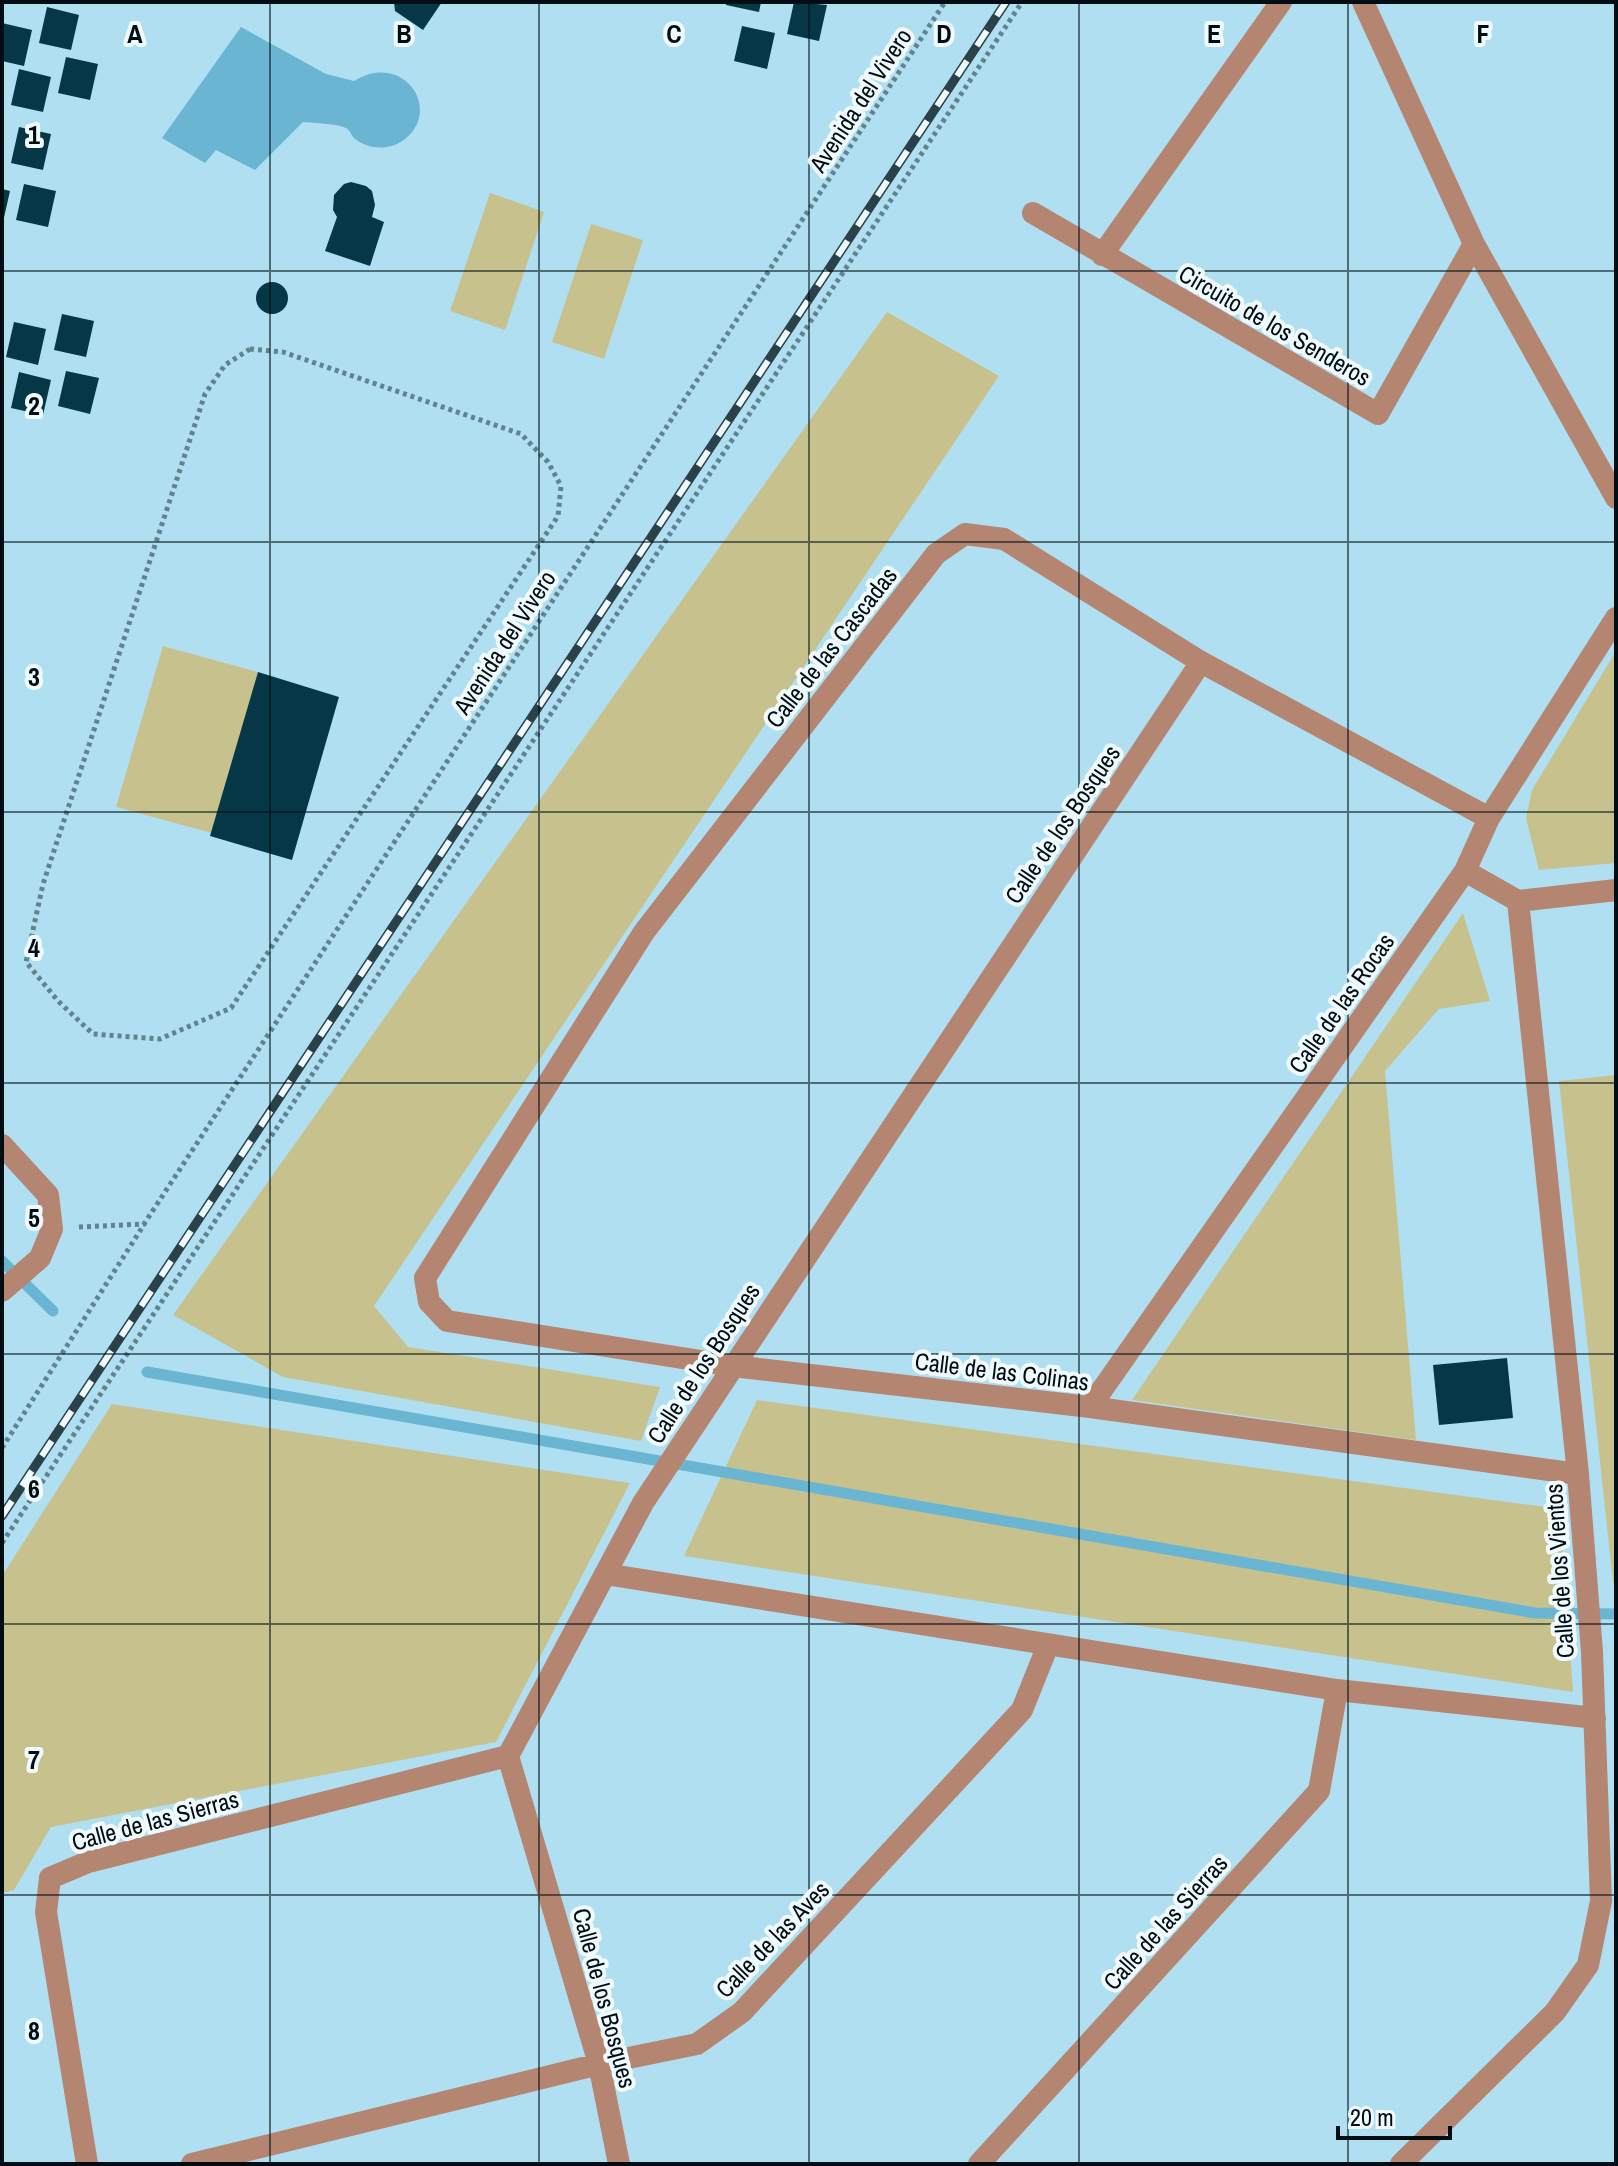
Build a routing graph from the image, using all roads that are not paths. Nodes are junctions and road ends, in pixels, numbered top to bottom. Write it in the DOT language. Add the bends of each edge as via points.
graph roads {
  1 [pos="1281,2"];
  2 [pos="1363,2"];
  3 [pos="1033,213"];
  4 [pos="1474,244"];
  5 [pos="1102,255"];
  6 [pos="1616,498"];
  7 [pos="1616,618"];
  8 [pos="1201,662"];
  9 [pos="1489,818"];
  10 [pos="1465,871"];
  11 [pos="1616,890"];
  12 [pos="1518,901"];
  13 [pos="2,1145"];
  14 [pos="2,1291"];
  15 [pos="429,1302"];
  16 [pos="733,1366"];
  17 [pos="1090,1407"];
  18 [pos="1578,1474"];
  19 [pos="605,1574"];
  20 [pos="1048,1645"];
  21 [pos="1337,1690"];
  22 [pos="1595,1718"];
  23 [pos="508,1756"];
  24 [pos="599,2064"];
  25 [pos="87,2164"];
  26 [pos="192,2164"];
  27 [pos="619,2164"];
  28 [pos="979,2164"];
  29 [pos="1401,2164"];
  1 -- 5 [label="street"];
  2 -- 4 [label="street"];
  3 -- 5 [label="street, Circuito de los Senderos"];
  4 -- 5 [label="street, Circuito de los Senderos" via="1378,414"];
  4 -- 6 [label="street"];
  7 -- 9 [label="street, Calle de las Rocas"];
  8 -- 9 [label="street, Calle de las Cascadas"];
  8 -- 15 [label="street, Calle de las Cascadas" via="1004,539 965,534 936,554 644,932 425,1278"];
  8 -- 16 [label="street, Calle de los Bosques"];
  9 -- 10 [label="street, Calle de las Rocas"];
  10 -- 12 [label="street"];
  10 -- 17 [label="street, Calle de las Rocas"];
  11 -- 12 [label="street"];
  12 -- 18 [label="street, Calle de los Vientos"];
  13 -- 14 [label="street" via="48,1195 52,1229 40,1258"];
  15 -- 16 [label="street, Calle de las Colinas" via="447,1321"];
  16 -- 17 [label="street, Calle de las Colinas"];
  16 -- 19 [label="street, Calle de los Bosques" via="643,1503"];
  17 -- 18 [label="street, Calle de las Colinas"];
  18 -- 22 [label="street, Calle de los Vientos"];
  19 -- 20 [label="street"];
  19 -- 23 [label="street, Calle de los Bosques"];
  20 -- 21 [label="street"];
  20 -- 24 [label="street, Calle de las Aves" via="1022,1710 742,2012 697,2044"];
  21 -- 22 [label="street"];
  21 -- 28 [label="street, Calle de las Sierras" via="1319,1791"];
  22 -- 29 [label="street, Calle de los Vientos" via="1601,1901 1588,1965 1555,2012"];
  23 -- 24 [label="street, Calle de los Bosques"];
  23 -- 25 [label="street, Calle de las Sierras" via="88,1862 50,1878 46,1912"];
  24 -- 26 [label="street, Calle de las Aves"];
  24 -- 27 [label="street, Calle de los Bosques"];
}
